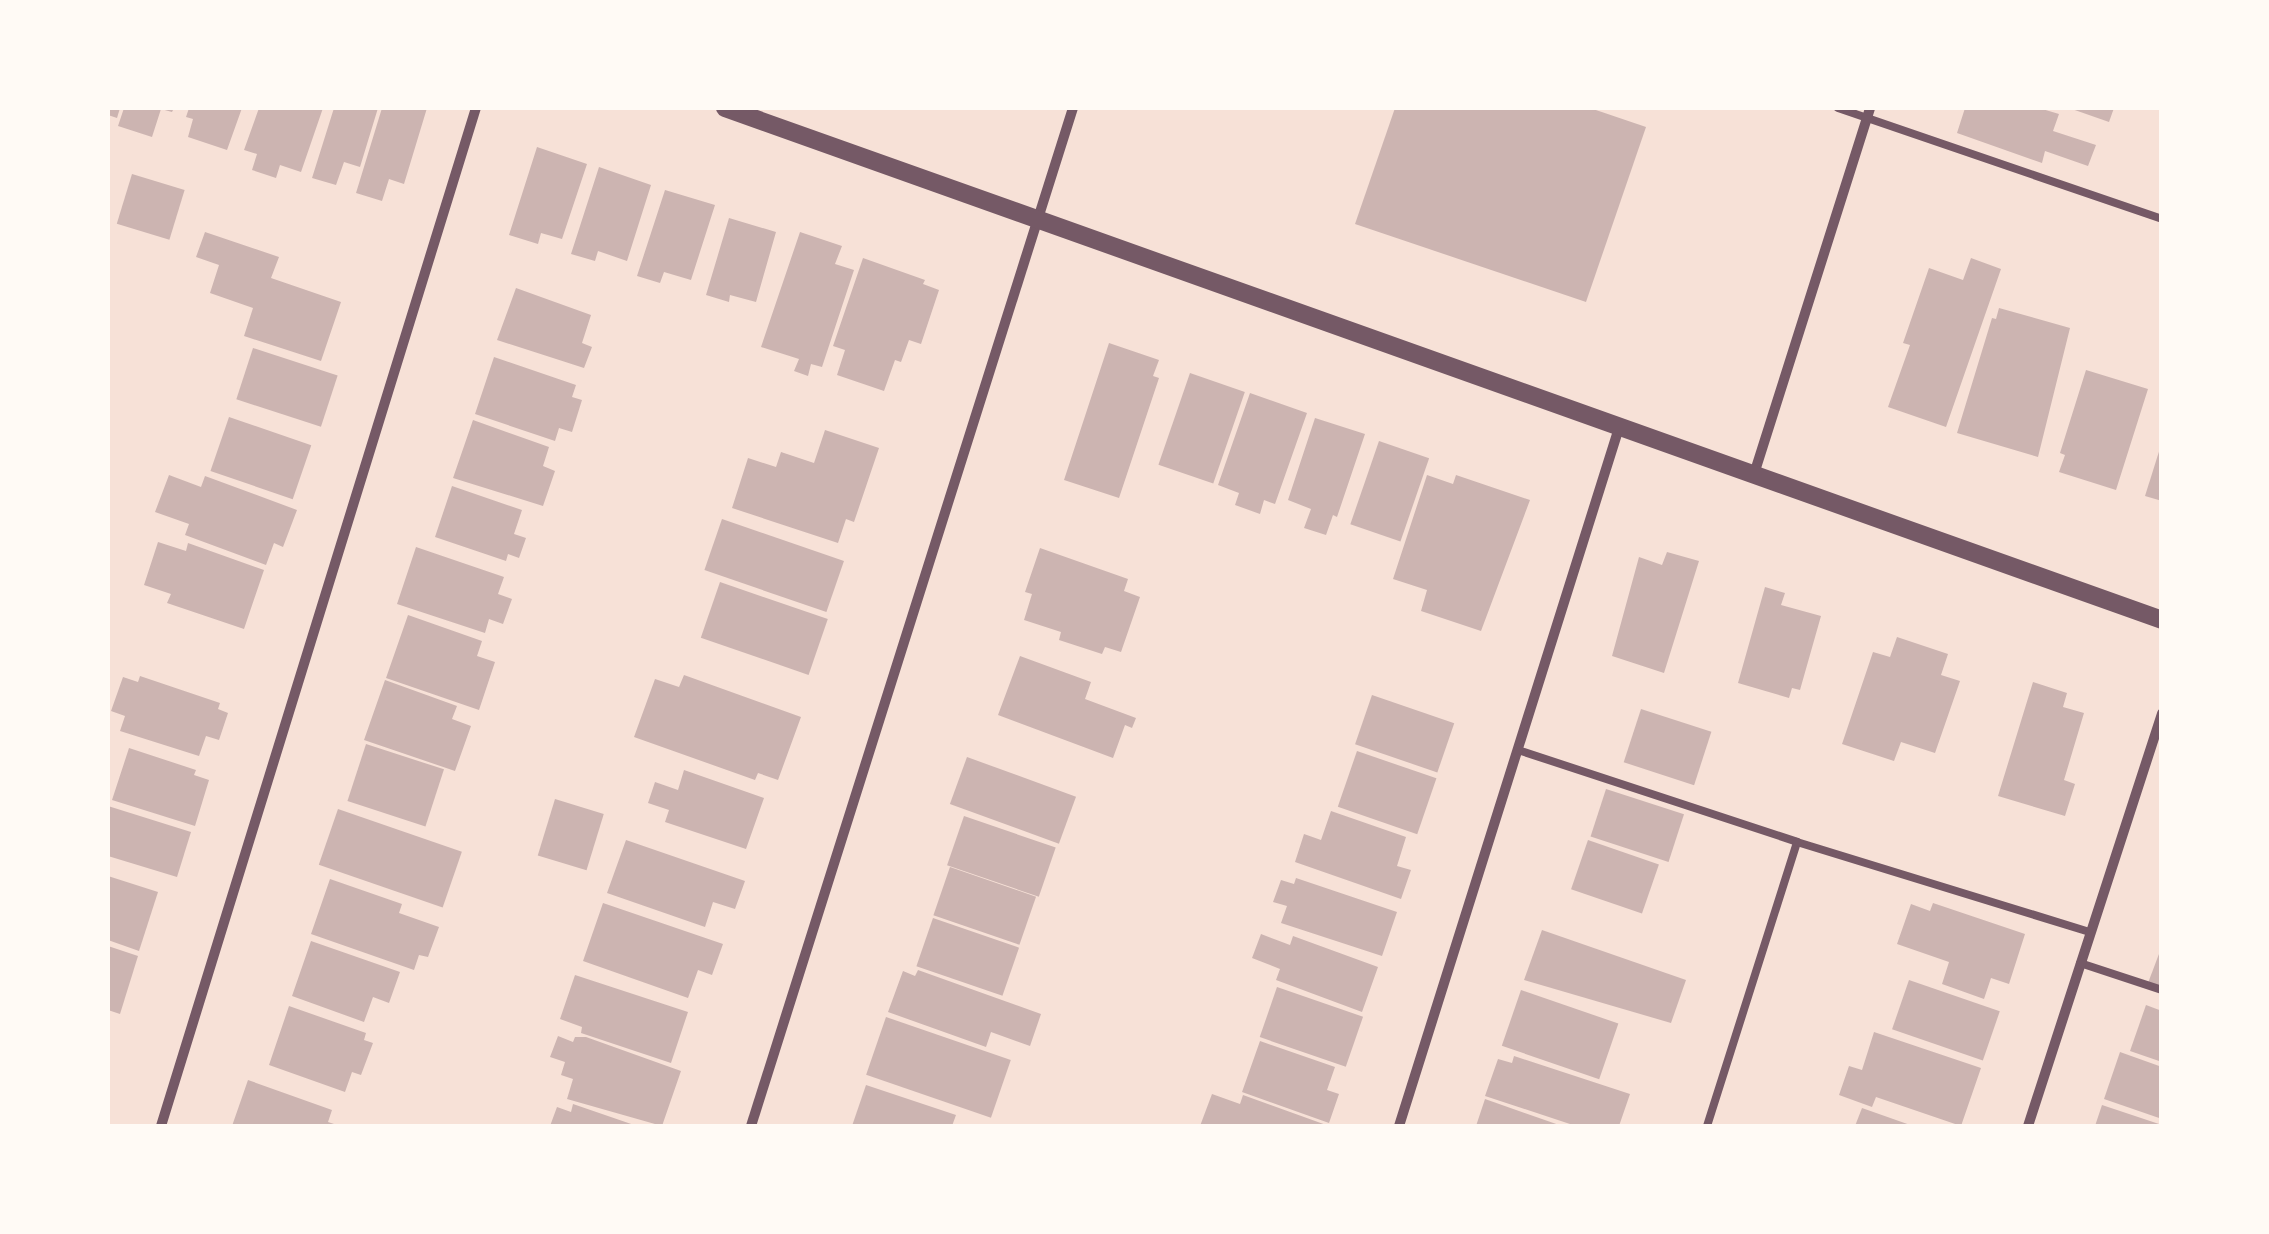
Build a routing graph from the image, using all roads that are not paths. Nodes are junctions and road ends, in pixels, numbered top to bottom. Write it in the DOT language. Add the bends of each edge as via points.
graph roads {
  1 [pos="476,108"];
  2 [pos="725,108"];
  3 [pos="1073,108"];
  4 [pos="1838,108"];
  5 [pos="1869,113"];
  6 [pos="1037,218"];
  7 [pos="2162,219"];
  8 [pos="1619,428"];
  9 [pos="1755,471"];
  10 [pos="2162,620"];
  11 [pos="2162,714"];
  12 [pos="1518,750"];
  13 [pos="1797,842"];
  14 [pos="2090,932"];
  15 [pos="2080,963"];
  16 [pos="2162,990"];
  17 [pos="161,1126"];
  18 [pos="750,1126"];
  19 [pos="1399,1126"];
  20 [pos="1707,1126"];
  21 [pos="2028,1126"];
  1 -- 17 [label="street"];
  2 -- 6 [label="street"];
  3 -- 6 [label="street"];
  4 -- 5 [label="lane"];
  5 -- 7 [label="lane"];
  5 -- 9 [label="street"];
  6 -- 8 [label="street"];
  6 -- 18 [label="street"];
  8 -- 9 [label="street"];
  8 -- 12 [label="street"];
  9 -- 10 [label="street"];
  11 -- 14 [label="street"];
  12 -- 13 [label="lane"];
  12 -- 19 [label="street"];
  13 -- 14 [label="lane"];
  13 -- 20 [label="lane"];
  14 -- 15 [label="street"];
  15 -- 16 [label="lane"];
  15 -- 21 [label="street"];
}
